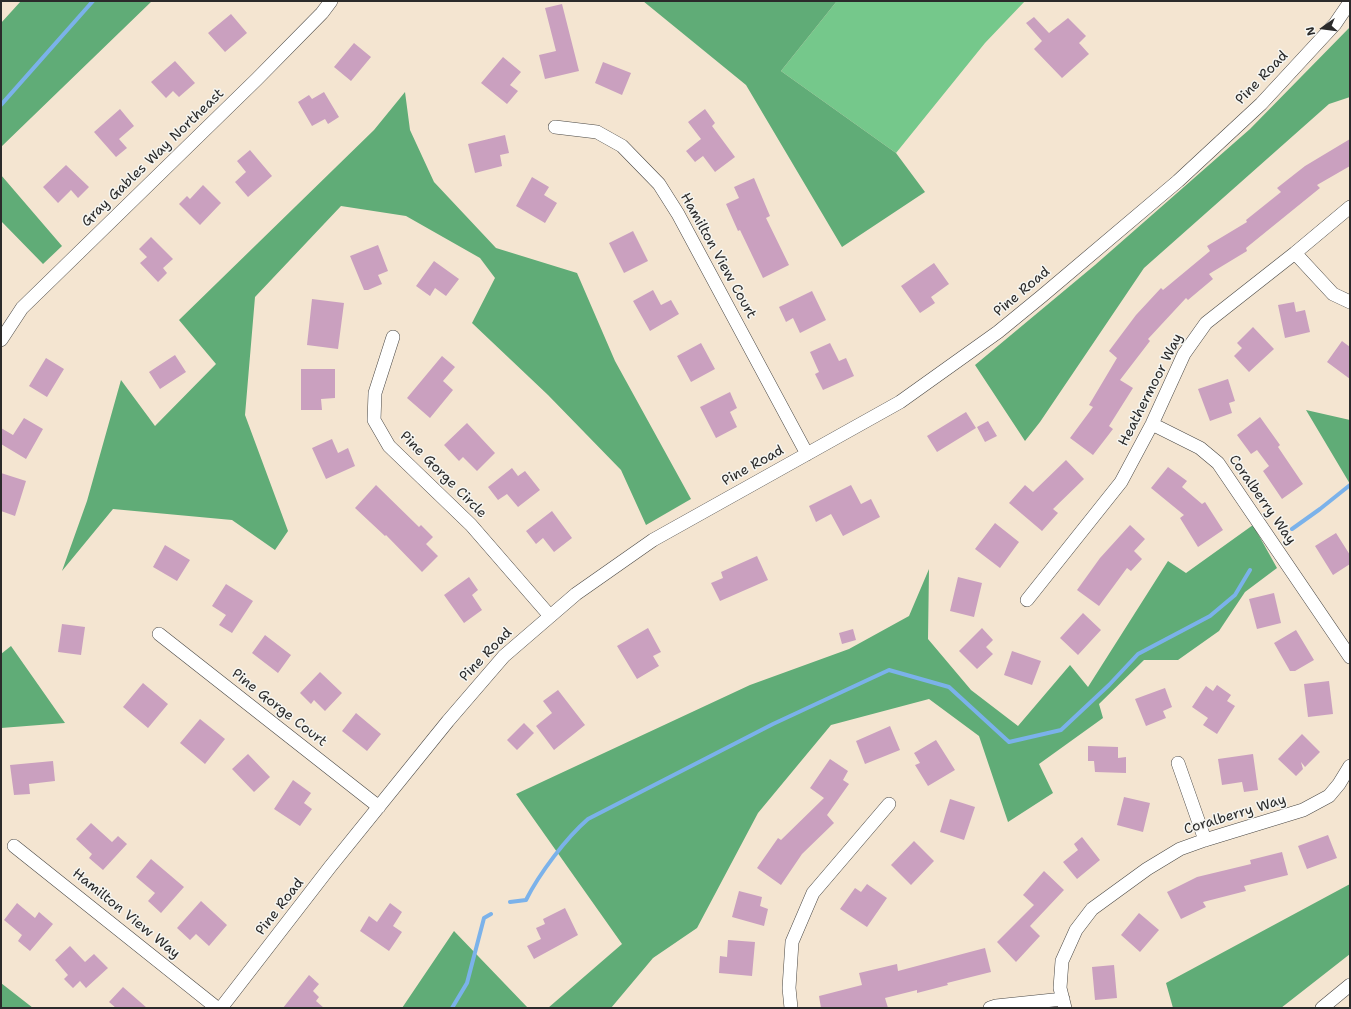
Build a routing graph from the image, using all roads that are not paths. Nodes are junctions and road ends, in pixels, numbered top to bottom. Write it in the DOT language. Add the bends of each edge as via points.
graph roads {
  1 [pos="331,1"];
  2 [pos="1350,2"];
  3 [pos="555,127"];
  4 [pos="1350,207"];
  5 [pos="1295,253"];
  6 [pos="1350,302"];
  7 [pos="393,337"];
  8 [pos="1,340"];
  9 [pos="1152,424"];
  10 [pos="807,454"];
  11 [pos="1027,600"];
  12 [pos="550,616"];
  13 [pos="159,634"];
  14 [pos="1350,657"];
  15 [pos="1178,763"];
  16 [pos="1350,766"];
  17 [pos="888,804"];
  18 [pos="379,807"];
  19 [pos="1205,840"];
  20 [pos="14,846"];
  21 [pos="1350,985"];
  22 [pos="1064,1004"];
  23 [pos="217,1008"];
  24 [pos="221,1008"];
  25 [pos="791,1008"];
  26 [pos="990,1008"];
  27 [pos="1322,1008"];
  1 -- 8 [label="street, Gray Gables Way Northeast" via="257,79 22,308"];
  2 -- 10 [label="street, Pine Road" via="1335,24 1261,104 1178,181 1042,296 998,332 900,402"];
  3 -- 10 [label="street, Hamilton View Court" via="598,132 622,146 659,184 678,214"];
  4 -- 5 [label="street, Heathermoor Way"];
  5 -- 6 [label="street" via="1333,294"];
  5 -- 9 [label="street, Heathermoor Way" via="1206,323 1184,354"];
  7 -- 12 [label="street, Pine Gorge Circle" via="375,392 374,420 390,446 472,525"];
  9 -- 11 [label="street, Heathermoor Way" via="1121,482"];
  9 -- 14 [label="street, Coralberry Way" via="1200,448 1218,463"];
  10 -- 12 [label="street, Pine Road" via="654,540 576,594"];
  12 -- 18 [label="street, Pine Road" via="504,656"];
  13 -- 18 [label="street, Pine Gorge Court"];
  15 -- 19 [label="street"];
  16 -- 19 [label="street, Coralberry Way" via="1329,796 1303,810"];
  17 -- 25 [label="street" via="813,893 792,942 789,988"];
  18 -- 24 [label="street, Pine Road"];
  19 -- 22 [label="street, Coralberry Way" via="1180,849 1147,869 1092,909 1076,930 1062,961 1060,988"];
  20 -- 23 [label="street, Hamilton View Way"];
  21 -- 27 [label="street"];
  22 -- 26 [label="street"];
}
